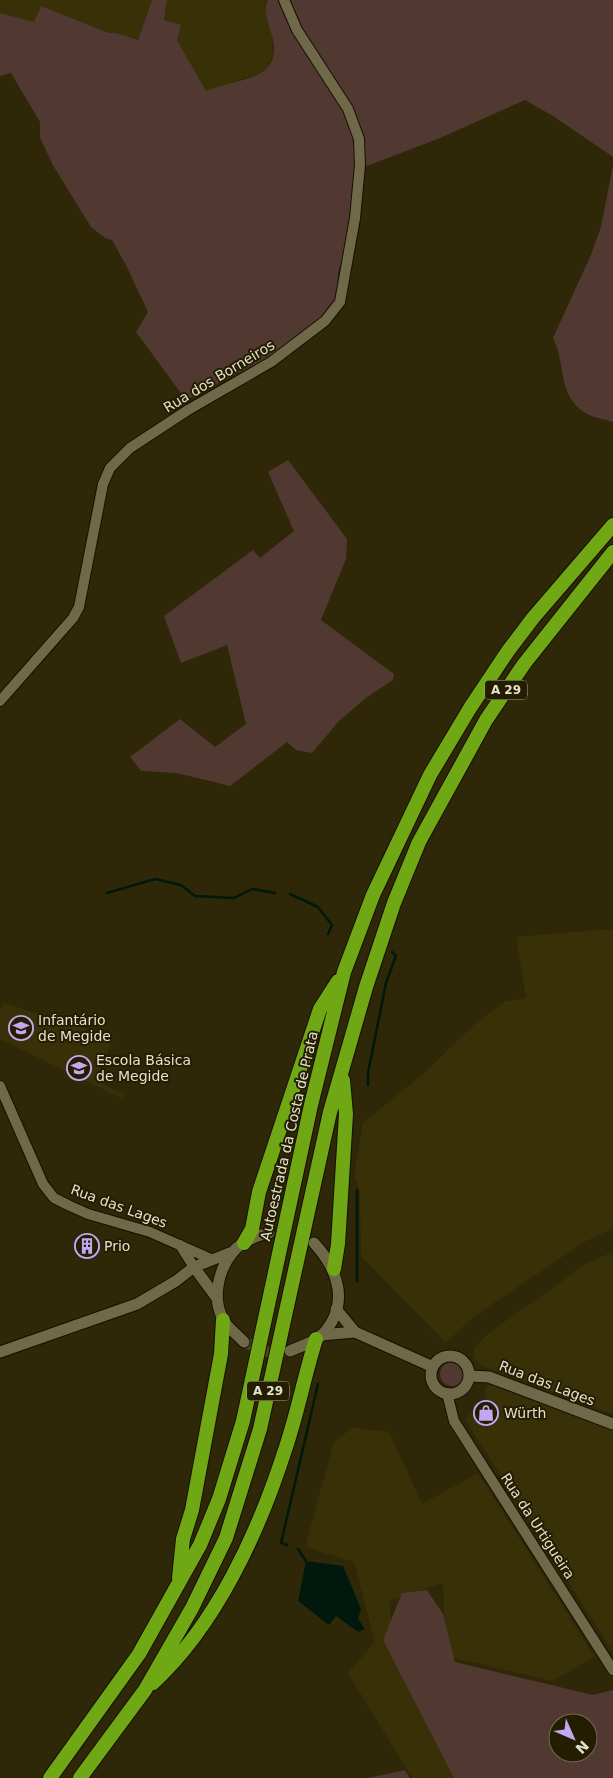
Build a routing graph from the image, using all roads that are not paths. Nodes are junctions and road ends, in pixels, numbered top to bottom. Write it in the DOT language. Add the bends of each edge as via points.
graph roads {
  1 [pos="284,0"];
  2 [pos="613,525"];
  3 [pos="613,552"];
  4 [pos="0,701"];
  5 [pos="344,972"];
  6 [pos="342,1074"];
  7 [pos="0,1086"];
  8 [pos="270,1233"];
  9 [pos="244,1243"];
  10 [pos="314,1243"];
  11 [pos="179,1244"];
  12 [pos="232,1252"];
  13 [pos="211,1259"];
  14 [pos="194,1267"];
  15 [pos="334,1269"];
  16 [pos="176,1280"];
  17 [pos="206,1283"];
  18 [pos="216,1297"];
  19 [pos="336,1309"];
  20 [pos="223,1320"];
  21 [pos="355,1332"];
  22 [pos="319,1337"];
  23 [pos="244,1342"];
  24 [pos="290,1350"];
  25 [pos="0,1352"];
  26 [pos="433,1367"];
  27 [pos="469,1376"];
  28 [pos="447,1393"];
  29 [pos="613,1424"];
  30 [pos="178,1584"];
  31 [pos="613,1670"];
  32 [pos="146,1690"];
  33 [pos="50,1778"];
  34 [pos="80,1778"];
  1 -- 4 [label="street, Rua dos Borneiros" via="297,30 348,108 359,139 356,209 340,302 325,321 271,362 141,439 110,468 103,484 79,607"];
  2 -- 5 [label="highway, Autoestrada da Costa de Prata / A 29" via="508,651 430,775 373,895"];
  3 -- 6 [label="highway, A 29" via="524,664 486,720 436,808 394,904"];
  5 -- 9 [label="highway" via="320,1009 258,1192 252,1229"];
  5 -- 30 [label="highway, Autoestrada da Costa de Prata / A 29" via="311,1105 242,1421 219,1499 200,1545"];
  6 -- 15 [label="highway" via="346,1114"];
  6 -- 32 [label="highway, A 29" via="328,1121 260,1429 229,1529 192,1608"];
  7 -- 11 [label="street, Rua das Lages" via="43,1184 54,1198 88,1214"];
  8 -- 9 [label="main road"];
  9 -- 12 [label="main road"];
  10 -- 15 [label="main road"];
  11 -- 13 [label="street, Rua das Lages"];
  11 -- 14 [label="street, Rua das Lages"];
  12 -- 13 [label="main road"];
  12 -- 18 [label="main road" via="221,1275"];
  13 -- 14 [label="main road"];
  14 -- 16 [label="main road"];
  14 -- 17 [label="main road, Rua das Lages"];
  15 -- 19 [label="main road" via="338,1288"];
  16 -- 17 [label="main road" via="196,1278"];
  16 -- 25 [label="main road" via="136,1304"];
  17 -- 18 [label="main road, Rua das Lages"];
  18 -- 20 [label="main road, Rua das Lages"];
  19 -- 21 [label="main road"];
  19 -- 22 [label="main road"];
  20 -- 23 [label="main road, Rua das Lages"];
  20 -- 30 [label="highway" via="221,1354 192,1510 183,1539"];
  21 -- 22 [label="main road"];
  21 -- 26 [label="main road"];
  22 -- 24 [label="main road"];
  22 -- 32 [label="highway" via="284,1454 255,1532 230,1580 175,1663"];
  26 -- 27 [label="main road" via="446,1356 458,1357 466,1365"];
  26 -- 28 [label="main road" via="433,1384"];
  27 -- 28 [label="main road" via="459,1391"];
  27 -- 29 [label="main road, Rua das Lages" via="489,1377"];
  28 -- 31 [label="street, Rua da Urtigueira" via="454,1421"];
  30 -- 33 [label="highway, Autoestrada da Costa de Prata / A 29" via="121,1681"];
  32 -- 34 [label="highway, A 29"];
}
